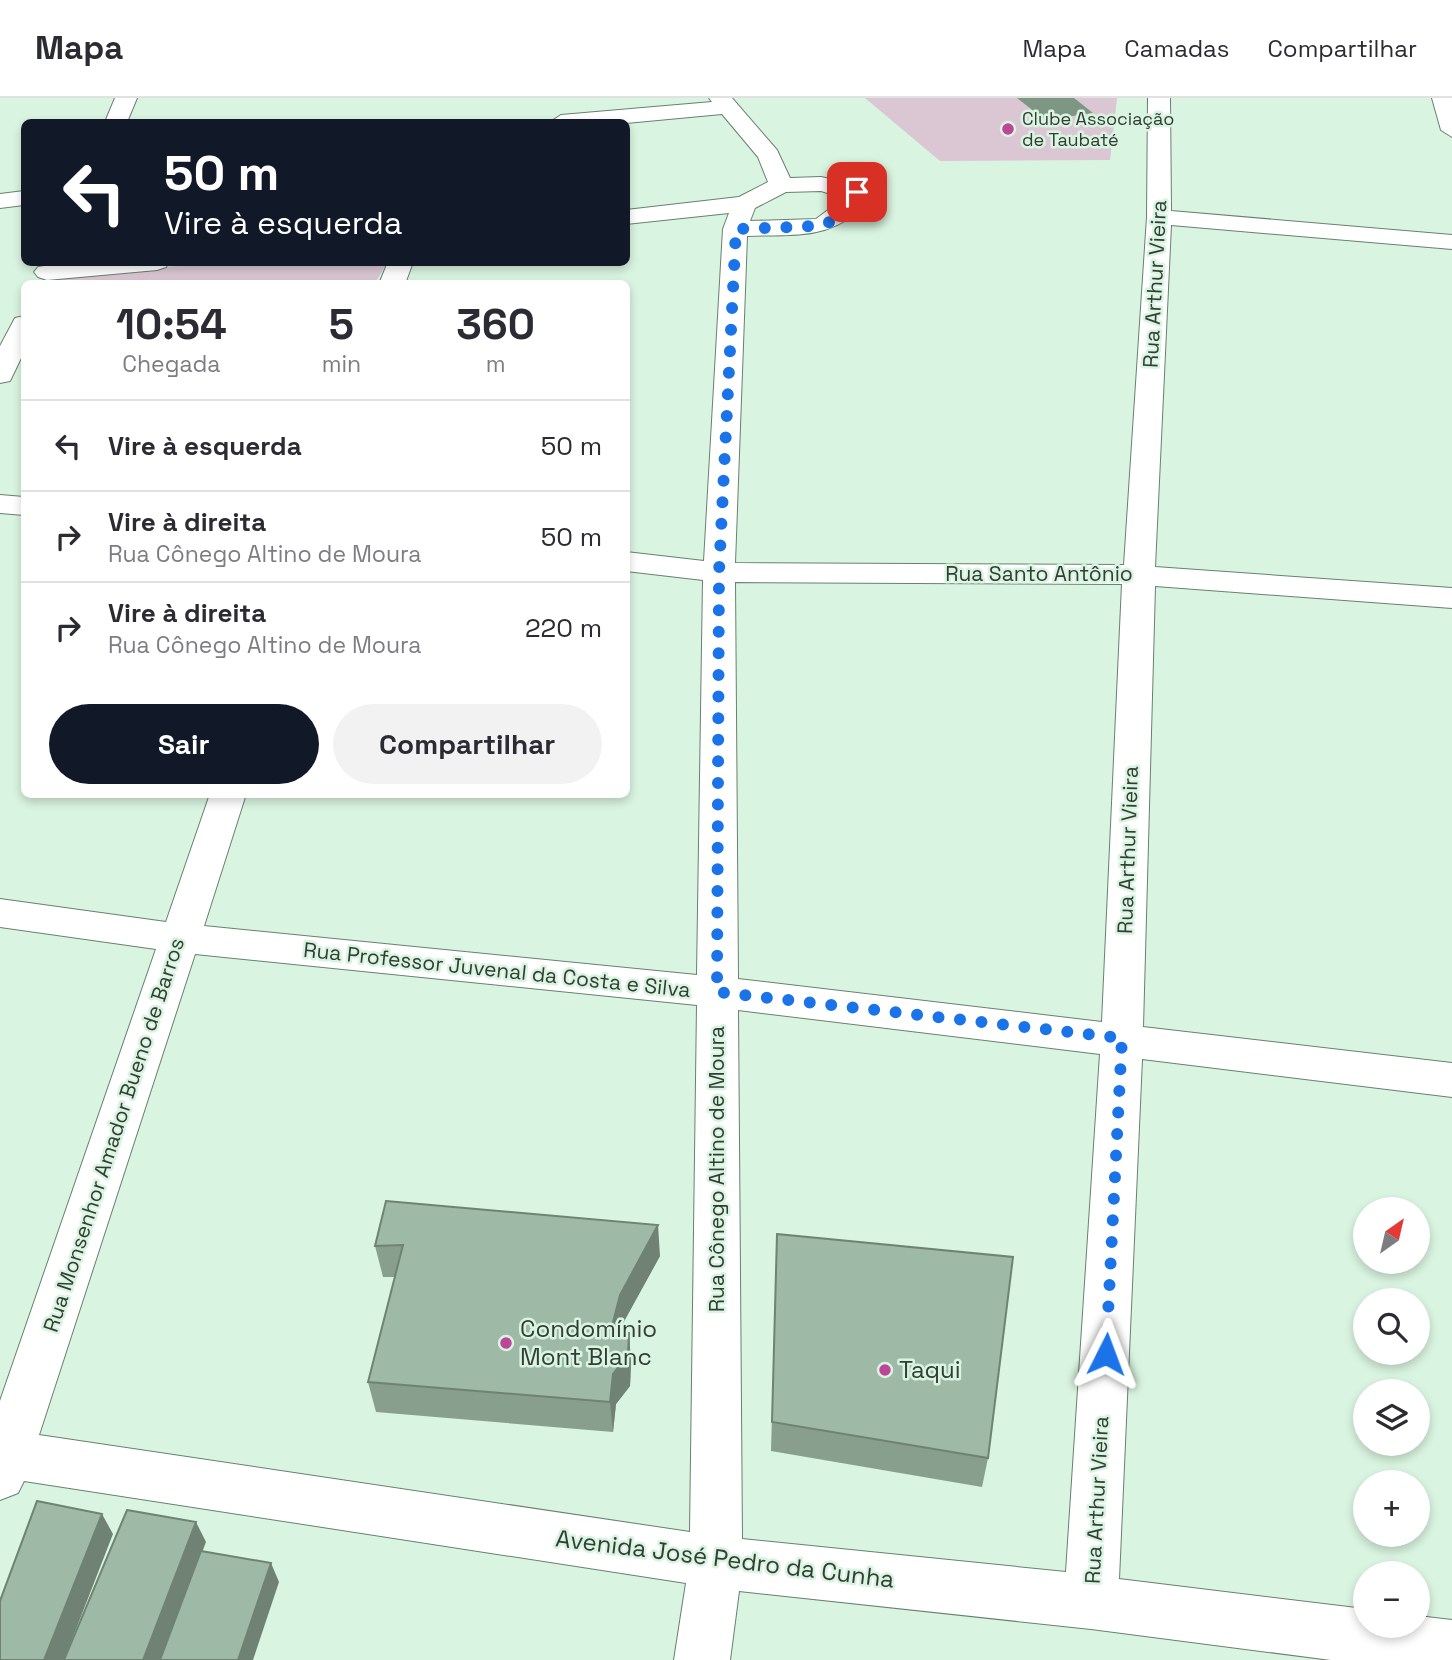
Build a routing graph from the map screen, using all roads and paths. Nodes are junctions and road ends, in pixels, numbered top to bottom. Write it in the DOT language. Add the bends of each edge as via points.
graph roads {
  1 [pos="126,98"];
  2 [pos="1159,98"];
  3 [pos="1443,98"];
  4 [pos="724,103"];
  5 [pos="117,119"];
  6 [pos="587,119"];
  7 [pos="1452,130"];
  8 [pos="780,185"];
  9 [pos="21,198"];
  10 [pos="0,201"];
  11 [pos="630,217"];
  12 [pos="740,217"];
  13 [pos="1159,217"];
  14 [pos="1452,242"];
  15 [pos="117,266"];
  16 [pos="47,273"];
  17 [pos="21,330"];
  18 [pos="0,375"];
  19 [pos="0,504"];
  20 [pos="21,506"];
  21 [pos="630,561"];
  22 [pos="719,572"];
  23 [pos="1140,575"];
  24 [pos="1452,598"];
  25 [pos="227,798"];
  26 [pos="0,913"];
  27 [pos="179,938"];
  28 [pos="717,992"];
  29 [pos="1122,1038"];
  30 [pos="1452,1080"];
  31 [pos="3,1461"];
  32 [pos="716,1562"];
  33 [pos="1091,1602"];
  34 [pos="1452,1648"];
  35 [pos="702,1660"];
  1 -- 5 [label="street"];
  2 -- 13 [label="street, Rua Arthur Vieira"];
  3 -- 7 [label="street"];
  4 -- 6 [label="street"];
  4 -- 8 [label="street" via="769,155"];
  8 -- 12 [label="street"];
  8 -- 12 [label="street" via="821,184 857,192 856,200 818,226"];
  9 -- 10 [label="street"];
  11 -- 12 [label="street"];
  12 -- 22 [label="street, Rua Cônego Altino de Moura"];
  13 -- 14 [label="street"];
  13 -- 23 [label="street, Rua Arthur Vieira"];
  15 -- 16 [label="street"];
  17 -- 18 [label="street"];
  19 -- 20 [label="street"];
  21 -- 22 [label="street, Rua Santo Antônio"];
  22 -- 23 [label="street, Rua Santo Antônio"];
  22 -- 28 [label="street, Rua Cônego Altino de Moura"];
  23 -- 24 [label="street, Rua Santo Antônio"];
  23 -- 29 [label="street, Rua Arthur Vieira"];
  25 -- 27 [label="street, Rua Monsenhor Amador Bueno de Barros"];
  26 -- 27 [label="street, Rua Professor Juvenal da Costa e Silva"];
  27 -- 28 [label="street, Rua Professor Juvenal da Costa e Silva"];
  27 -- 31 [label="street, Rua Monsenhor Amador Bueno de Barros"];
  28 -- 29 [label="street, Rua Professor Juvenal da Costa e Silva"];
  28 -- 32 [label="street, Rua Cônego Altino de Moura"];
  29 -- 30 [label="street, Rua Professor Juvenal da Costa e Silva"];
  29 -- 33 [label="street, Rua Arthur Vieira"];
  31 -- 32 [label="street, Avenida José Pedro da Cunha"];
  32 -- 33 [label="street, Avenida José Pedro da Cunha"];
  32 -- 35 [label="street, Rua Cônego Altino de Moura"];
  33 -- 34 [label="street, Avenida José Pedro da Cunha"];
}
